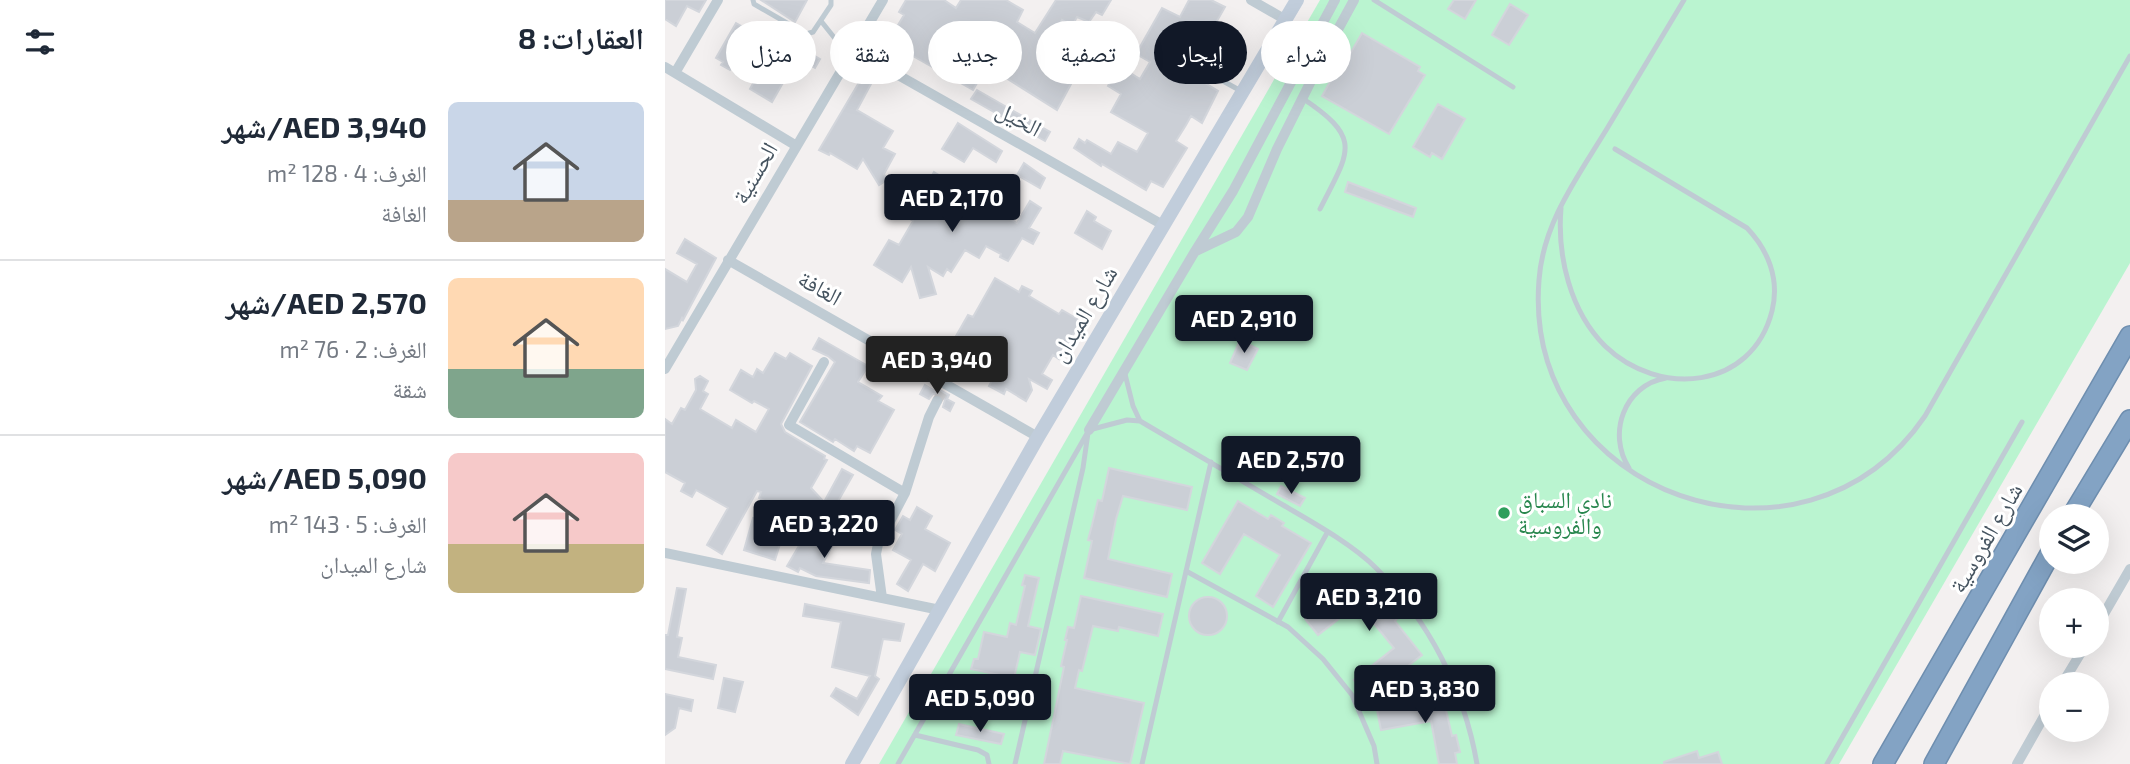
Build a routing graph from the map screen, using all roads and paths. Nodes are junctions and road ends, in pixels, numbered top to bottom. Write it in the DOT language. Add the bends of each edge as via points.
graph roads {
  1 [pos="718,0"];
  2 [pos="753,0"];
  3 [pos="831,0"];
  4 [pos="883,0"];
  5 [pos="1251,0"];
  6 [pos="1297,0"];
  7 [pos="1335,0"];
  8 [pos="1354,0"];
  9 [pos="1374,0"];
  10 [pos="1684,0"];
  11 [pos="1286,20"];
  12 [pos="821,21"];
  13 [pos="871,21"];
  14 [pos="830,32"];
  15 [pos="2130,56"];
  16 [pos="670,70"];
  17 [pos="833,84"];
  18 [pos="914,84"];
  19 [pos="1228,84"];
  20 [pos="1513,87"];
  21 [pos="1241,91"];
  22 [pos="1302,98"];
  23 [pos="795,145"];
  24 [pos="1615,149"];
  25 [pos="1561,205"];
  26 [pos="1320,209"];
  27 [pos="1163,225"];
  28 [pos="1194,253"];
  29 [pos="728,260"];
  30 [pos="2130,336"];
  31 [pos="667,361"];
  32 [pos="824,362"];
  33 [pos="1124,369"];
  34 [pos="1669,377"];
  35 [pos="941,392"];
  36 [pos="2130,420"];
  37 [pos="1140,421"];
  38 [pos="2022,422"];
  39 [pos="1089,430"];
  40 [pos="1038,436"];
  41 [pos="1211,462"];
  42 [pos="1631,471"];
  43 [pos="905,493"];
  44 [pos="2079,504"];
  45 [pos="1327,533"];
  46 [pos="665,554"];
  47 [pos="2130,569"];
  48 [pos="1186,571"];
  49 [pos="2039,574"];
  50 [pos="882,598"];
  51 [pos="2109,605"];
  52 [pos="940,610"];
  53 [pos="1277,622"];
  54 [pos="2039,725"];
  55 [pos="915,735"];
  56 [pos="852,764"];
  57 [pos="898,764"];
  58 [pos="989,764"];
  59 [pos="1015,764"];
  60 [pos="1142,764"];
  61 [pos="1377,764"];
  62 [pos="1477,764"];
  63 [pos="1827,764"];
  64 [pos="1883,764"];
  65 [pos="1934,764"];
  66 [pos="2017,764"];
  1 -- 16 [label="street"];
  2 -- 12 [label="lane" via="806,34"];
  3 -- 12 [label="lane"];
  4 -- 13 [label="street, الحسنية"];
  5 -- 11 [label="street"];
  6 -- 11 [label="street, شارع الميدان"];
  7 -- 28 [label="street"];
  8 -- 22 [label="street"];
  9 -- 20 [label="lane"];
  10 -- 25 [label="lane"];
  11 -- 21 [label="street, شارع الميدان"];
  12 -- 14 [label="lane"];
  15 -- 42 [label="lane" via="1925,416 1889,458 1859,480 1824,496 1762,508 1695,502"];
  16 -- 23 [label="street"];
  17 -- 23 [label="street, الحسنية"];
  18 -- 27 [label="street, الخيل"];
  19 -- 21 [label="lane"];
  21 -- 27 [label="street, شارع الميدان"];
  22 -- 26 [label="lane" via="1327,114 1343,134 1347,152"];
  22 -- 28 [label="street" via="1248,217 1236,232"];
  23 -- 29 [label="street, الحسنية"];
  24 -- 34 [label="lane" via="1747,228 1761,245 1773,275 1770,317 1748,354 1730,369 1709,377"];
  25 -- 34 [label="lane" via="1563,264 1589,326 1624,361"];
  25 -- 42 [label="lane" via="1544,250 1539,281 1546,354 1577,419 1602,448"];
  27 -- 40 [label="street, شارع الميدان"];
  28 -- 33 [label="street"];
  29 -- 31 [label="street, الحسنية"];
  29 -- 35 [label="street, الغافة"];
  30 -- 64 [label="highway, شارع الفروسية"];
  32 -- 43 [label="street" via="789,425"];
  33 -- 37 [label="lane"];
  33 -- 39 [label="street"];
  34 -- 42 [label="lane" via="1644,386 1627,405 1619,438"];
  35 -- 40 [label="street, الغافة"];
  35 -- 43 [label="street"];
  36 -- 44 [label="highway"];
  37 -- 39 [label="lane"];
  37 -- 41 [label="lane"];
  38 -- 63 [label="lane"];
  39 -- 55 [label="lane"];
  39 -- 59 [label="lane"];
  40 -- 52 [label="street, شارع الميدان"];
  41 -- 45 [label="lane"];
  41 -- 48 [label="lane"];
  43 -- 50 [label="street" via="878,544"];
  45 -- 53 [label="lane"];
  45 -- 62 [label="lane" via="1373,566 1411,606 1437,646 1464,710"];
  46 -- 50 [label="street"];
  47 -- 51 [label="street"];
  48 -- 53 [label="lane"];
  48 -- 60 [label="lane"];
  49 -- 65 [label="highway"];
  50 -- 52 [label="street"];
  52 -- 56 [label="street, شارع الميدان"];
  53 -- 61 [label="lane" via="1323,659 1352,695"];
  54 -- 66 [label="street"];
  55 -- 57 [label="lane"];
  55 -- 58 [label="lane" via="978,750 987,755"];
}
